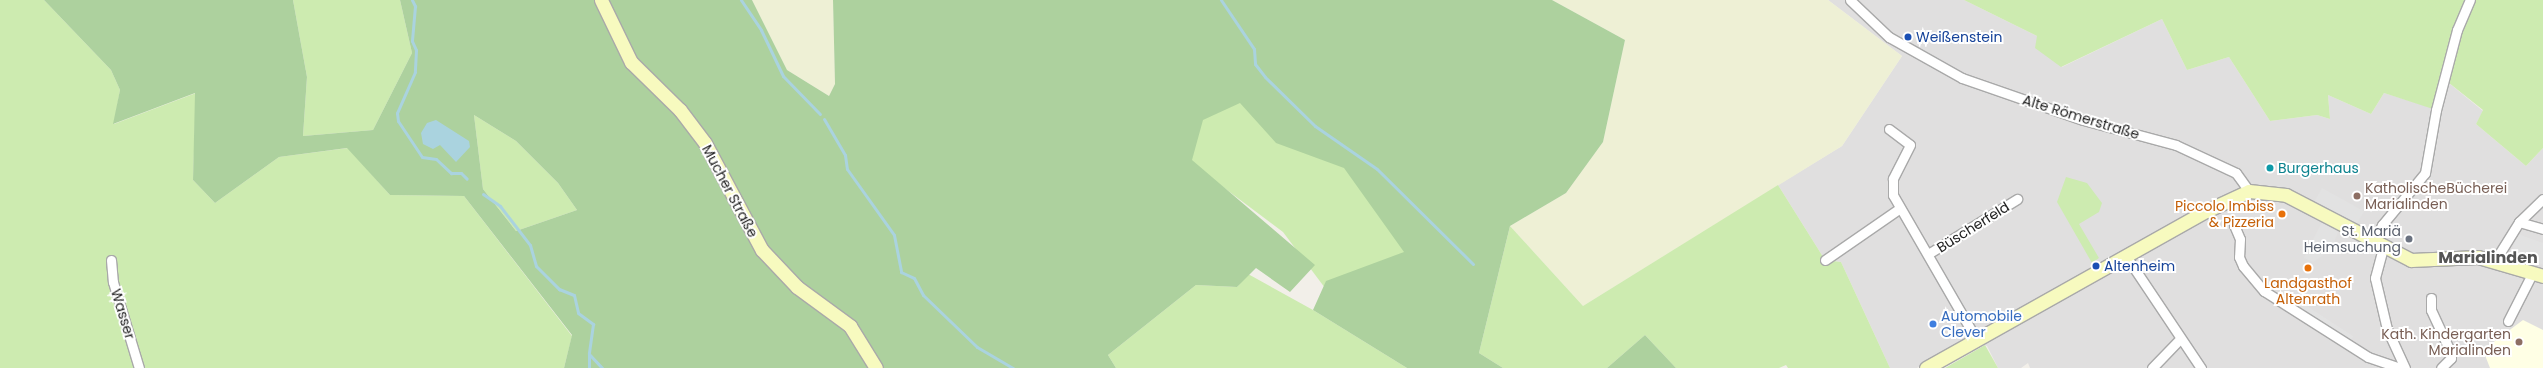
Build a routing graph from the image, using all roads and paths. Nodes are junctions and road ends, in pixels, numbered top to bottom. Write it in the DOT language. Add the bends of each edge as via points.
graph roads {
  1 [pos="601,0"];
  2 [pos="1850,0"];
  3 [pos="2470,0"];
  4 [pos="1889,129"];
  5 [pos="2249,191"];
  6 [pos="2017,199"];
  7 [pos="2543,200"];
  8 [pos="1900,208"];
  9 [pos="2519,222"];
  10 [pos="2234,225"];
  11 [pos="2543,229"];
  12 [pos="2379,245"];
  13 [pos="1928,254"];
  14 [pos="2126,256"];
  15 [pos="2496,259"];
  16 [pos="111,260"];
  17 [pos="1825,260"];
  18 [pos="2538,274"];
  19 [pos="2431,298"];
  20 [pos="2508,321"];
  21 [pos="1976,339"];
  22 [pos="2179,340"];
  23 [pos="139,368"];
  24 [pos="876,368"];
  25 [pos="1926,368"];
  26 [pos="2152,368"];
  27 [pos="2200,368"];
  28 [pos="2400,368"];
  29 [pos="2404,368"];
  30 [pos="2441,368"];
  1 -- 24 [label="main road, Mucher Straße" via="631,62 680,110 705,143 762,250 798,287 850,326"];
  2 -- 5 [label="street, Alte Römerstraße" via="1873,25 1906,48 1981,85 2209,158 2236,173"];
  3 -- 12 [label="street" via="2457,30 2436,110 2426,165 2419,182 2382,225"];
  4 -- 8 [label="street" via="1910,145 1892,187"];
  5 -- 12 [label="main road" via="2286,196"];
  5 -- 14 [label="main road"];
  6 -- 13 [label="street, Büscherfeld"];
  7 -- 9 [label="street"];
  8 -- 13 [label="street"];
  8 -- 17 [label="street"];
  9 -- 11 [label="street"];
  9 -- 15 [label="street"];
  10 -- 28 [label="street" via="2240,239 2239,257 2243,266 2264,291 2368,357"];
  12 -- 15 [label="main road" via="2416,262 2461,257"];
  12 -- 29 [label="street" via="2375,278 2387,329"];
  13 -- 21 [label="street"];
  14 -- 21 [label="main road"];
  14 -- 22 [label="street"];
  15 -- 18 [label="main road"];
  16 -- 23 [label="street, Wasser" via="113,282"];
  18 -- 20 [label="street"];
  19 -- 30 [label="street" via="2431,310 2451,358"];
  21 -- 25 [label="main road"];
  22 -- 26 [label="street"];
  22 -- 27 [label="street"];
}
